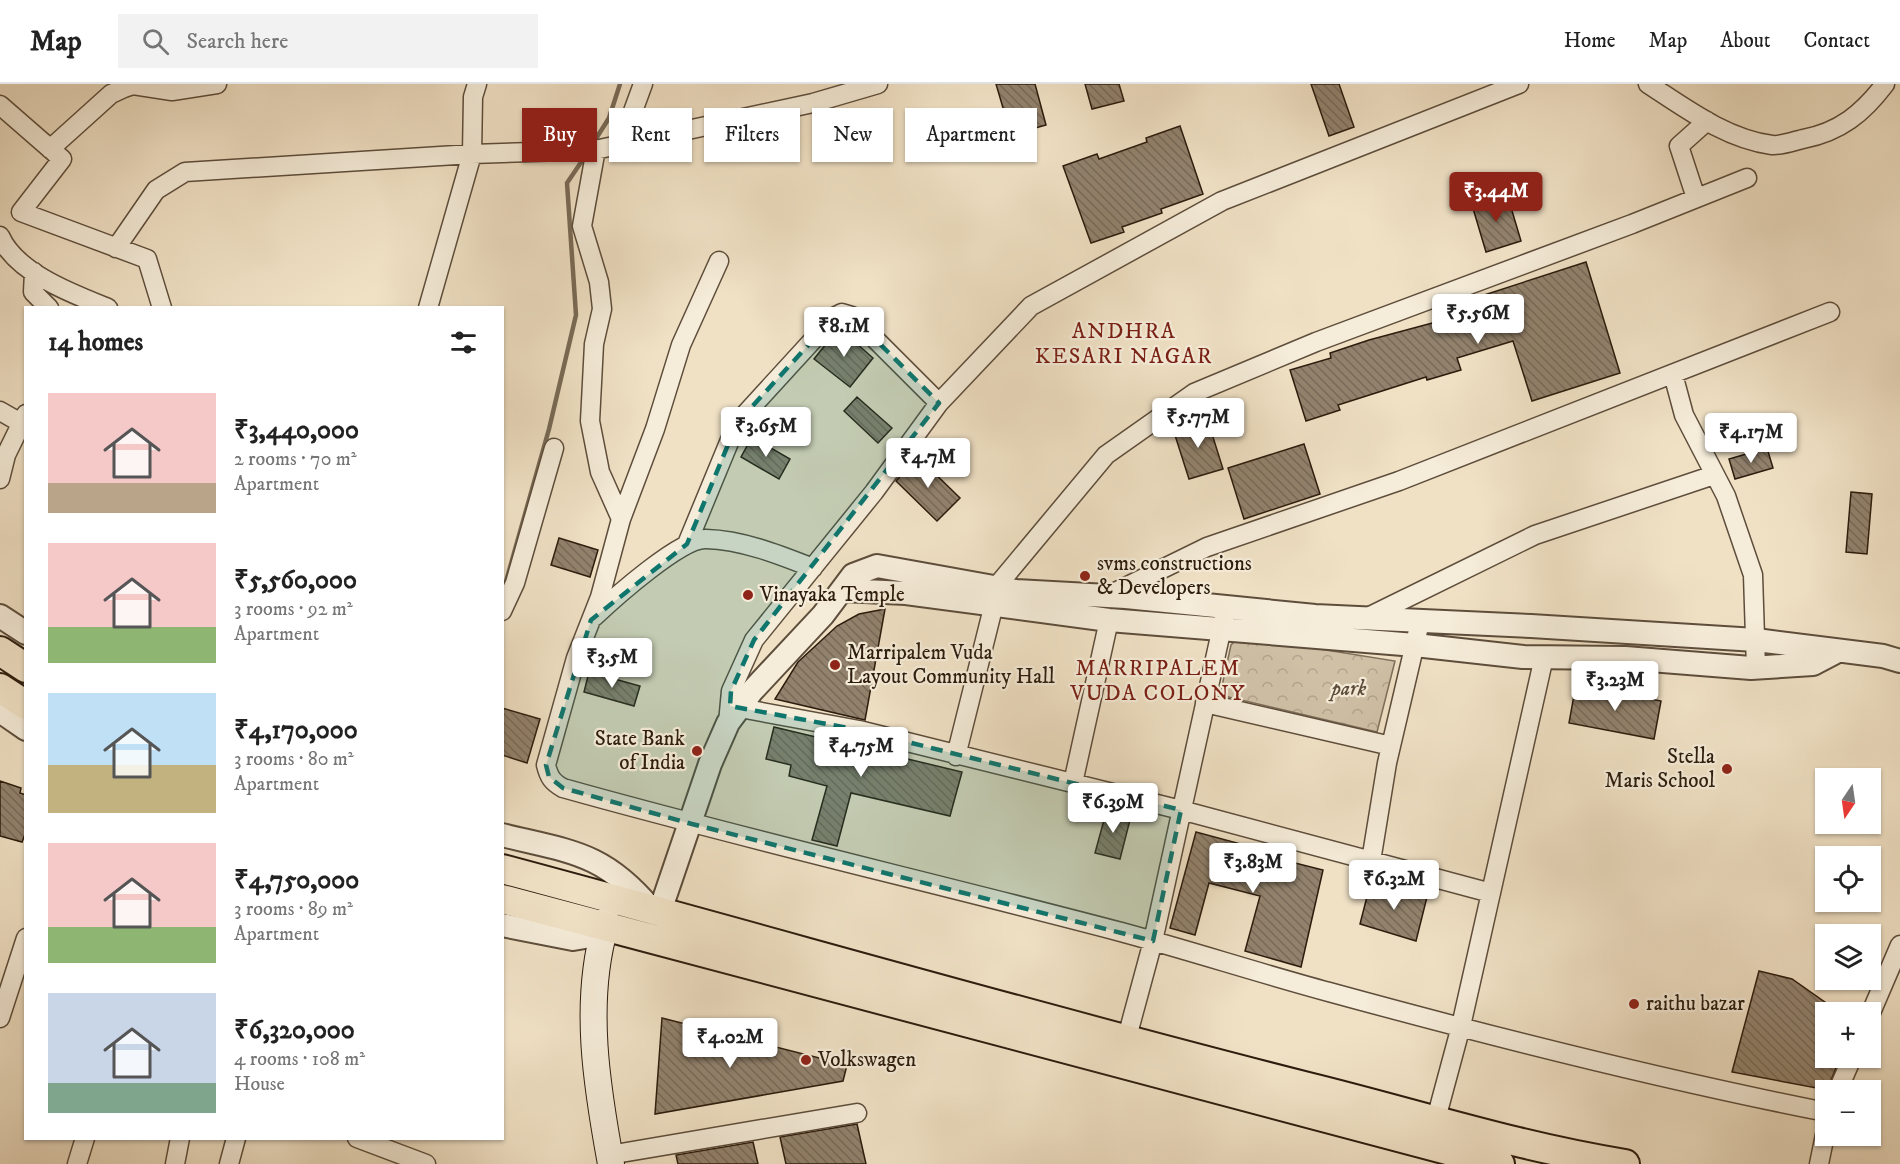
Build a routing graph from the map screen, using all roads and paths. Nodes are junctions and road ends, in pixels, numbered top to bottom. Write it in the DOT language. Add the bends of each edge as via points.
graph roads {
  1 [pos="217,84"];
  2 [pos="477,84"];
  3 [pos="643,84"];
  4 [pos="1519,84"];
  5 [pos="1648,84"];
  6 [pos="1885,84"];
  7 [pos="131,85"];
  8 [pos="870,85"];
  9 [pos="0,105"];
  10 [pos="634,108"];
  11 [pos="1707,121"];
  12 [pos="692,129"];
  13 [pos="50,149"];
  14 [pos="522,152"];
  15 [pos="472,154"];
  16 [pos="589,162"];
  17 [pos="1746,178"];
  18 [pos="1696,198"];
  19 [pos="0,236"];
  20 [pos="117,248"];
  21 [pos="719,261"];
  22 [pos="34,272"];
  23 [pos="47,306"];
  24 [pos="103,306"];
  25 [pos="161,306"];
  26 [pos="429,306"];
  27 [pos="1830,312"];
  28 [pos="1673,374"];
  29 [pos="939,403"];
  30 [pos="0,411"];
  31 [pos="23,419"];
  32 [pos="554,448"];
  33 [pos="1714,475"];
  34 [pos="0,479"];
  35 [pos="621,519"];
  36 [pos="687,543"];
  37 [pos="813,568"];
  38 [pos="995,595"];
  39 [pos="1107,596"];
  40 [pos="504,607"];
  41 [pos="1226,608"];
  42 [pos="0,616"];
  43 [pos="1368,617"];
  44 [pos="591,620"];
  45 [pos="1109,620"];
  46 [pos="1420,622"];
  47 [pos="1221,630"];
  48 [pos="24,632"];
  49 [pos="1756,640"];
  50 [pos="1415,645"];
  51 [pos="0,651"];
  52 [pos="1836,652"];
  53 [pos="1544,657"];
  54 [pos="1900,661"];
  55 [pos="24,667"];
  56 [pos="1756,668"];
  57 [pos="0,688"];
  58 [pos="1205,703"];
  59 [pos="24,704"];
  60 [pos="0,711"];
  61 [pos="734,715"];
  62 [pos="24,728"];
  63 [pos="1391,746"];
  64 [pos="956,756"];
  65 [pos="1073,783"];
  66 [pos="1181,810"];
  67 [pos="692,824"];
  68 [pos="504,835"];
  69 [pos="1371,861"];
  70 [pos="504,869"];
  71 [pos="1491,893"];
  72 [pos="611,898"];
  73 [pos="504,899"];
  74 [pos="656,910"];
  75 [pos="504,925"];
  76 [pos="605,927"];
  77 [pos="1153,941"];
  78 [pos="1900,945"];
  79 [pos="24,951"];
  80 [pos="19,983"];
  81 [pos="1876,1002"];
  82 [pos="0,1018"];
  83 [pos="1461,1026"];
  84 [pos="1126,1041"];
  85 [pos="1815,1110"];
  86 [pos="857,1113"];
  87 [pos="1436,1119"];
  88 [pos="84,1140"];
  89 [pos="180,1140"];
  90 [pos="235,1140"];
  91 [pos="362,1140"];
  92 [pos="1823,1146"];
  93 [pos="656,1156"];
  94 [pos="610,1160"];
  95 [pos="77,1164"];
  96 [pos="175,1164"];
  97 [pos="228,1164"];
  98 [pos="426,1164"];
  99 [pos="1500,1164"];
  100 [pos="1625,1164"];
  101 [pos="1819,1164"];
  1 -- 7 [label="street" via="172,90"];
  2 -- 15 [label="street" via="473,97"];
  3 -- 10 [label="street"];
  4 -- 29 [label="street" via="1222,201 1041,300"];
  5 -- 11 [label="street"];
  6 -- 11 [label="street" via="1849,123 1821,136 1773,145 1735,135"];
  7 -- 13 [label="street" via="111,94"];
  8 -- 12 [label="street" via="813,103"];
  9 -- 13 [label="street"];
  11 -- 18 [label="street" via="1679,146"];
  13 -- 20 [label="street" via="62,159 21,212"];
  14 -- 15 [label="street"];
  15 -- 20 [label="street" via="185,172 156,190"];
  15 -- 26 [label="street"];
  16 -- 35 [label="street" via="582,226 599,282 602,309 594,344 590,421 600,472"];
  17 -- 18 [label="street"];
  18 -- 38 [label="street" via="1316,342 1194,393 1106,455"];
  19 -- 22 [label="street" via="5,248"];
  20 -- 25 [label="street" via="147,259"];
  21 -- 35 [label="street" via="681,345"];
  22 -- 23 [label="street" via="33,292"];
  22 -- 24 [label="street"];
  27 -- 28 [label="street"];
  28 -- 33 [label="street" via="1684,415"];
  28 -- 39 [label="street" via="1399,480 1207,547"];
  29 -- 36 [label="street" via="852,315 842,313 834,317 736,423"];
  29 -- 37 [label="street"];
  30 -- 31 [label="street"];
  31 -- 34 [label="street"];
  32 -- 40 [label="street" via="515,583"];
  33 -- 43 [label="street" via="1535,535"];
  33 -- 49 [label="street" via="1726,496 1753,575"];
  35 -- 44 [label="street"];
  36 -- 37 [label="street" via="705,539 771,551"];
  36 -- 44 [label="street"];
  37 -- 61 [label="street" via="754,640 731,691"];
  38 -- 39 [label="street" via="1016,591"];
  38 -- 45 [label="street"];
  38 -- 61 [label="street" via="876,566 853,576"];
  38 -- 64 [label="street"];
  39 -- 41 [label="street"];
  41 -- 43 [label="street"];
  41 -- 47 [label="street"];
  42 -- 48 [label="street"];
  43 -- 46 [label="street"];
  44 -- 67 [label="street" via="576,658 546,765 549,777 563,788"];
  45 -- 47 [label="street"];
  45 -- 65 [label="street"];
  46 -- 49 [label="street"];
  46 -- 50 [label="street"];
  47 -- 50 [label="street"];
  47 -- 58 [label="street"];
  49 -- 52 [label="street"];
  49 -- 56 [label="street"];
  50 -- 53 [label="street"];
  50 -- 63 [label="street"];
  51 -- 55 [label="main road"];
  52 -- 54 [label="street"];
  52 -- 56 [label="street" via="1813,664"];
  53 -- 56 [label="street" via="1625,658"];
  53 -- 71 [label="street"];
  57 -- 59 [label="main road"];
  58 -- 63 [label="street"];
  58 -- 66 [label="street"];
  60 -- 62 [label="street"];
  61 -- 64 [label="street" via="859,730"];
  61 -- 67 [label="street" via="710,764"];
  63 -- 69 [label="street"];
  64 -- 65 [label="street"];
  65 -- 66 [label="street"];
  66 -- 69 [label="street"];
  66 -- 77 [label="street"];
  67 -- 74 [label="street"];
  67 -- 77 [label="street"];
  68 -- 74 [label="street" via="584,855 603,864"];
  69 -- 71 [label="street"];
  70 -- 72 [label="main road"];
  71 -- 83 [label="street"];
  72 -- 74 [label="main road"];
  72 -- 76 [label="street"];
  73 -- 76 [label="main road"];
  74 -- 84 [label="main road"];
  75 -- 76 [label="street" via="573,939"];
  76 -- 94 [label="main road" via="596,977 594,1054"];
  76 -- 99 [label="main road"];
  77 -- 83 [label="street"];
  77 -- 84 [label="street"];
  78 -- 81 [label="street"];
  79 -- 80 [label="street"];
  80 -- 82 [label="street"];
  83 -- 85 [label="street"];
  83 -- 87 [label="street"];
  84 -- 87 [label="main road"];
  86 -- 93 [label="street"];
  87 -- 100 [label="main road" via="1559,1154"];
  88 -- 95 [label="street"];
  89 -- 96 [label="street"];
  90 -- 97 [label="street"];
  91 -- 98 [label="street"];
  92 -- 101 [label="street"];
  93 -- 94 [label="street"];
}
